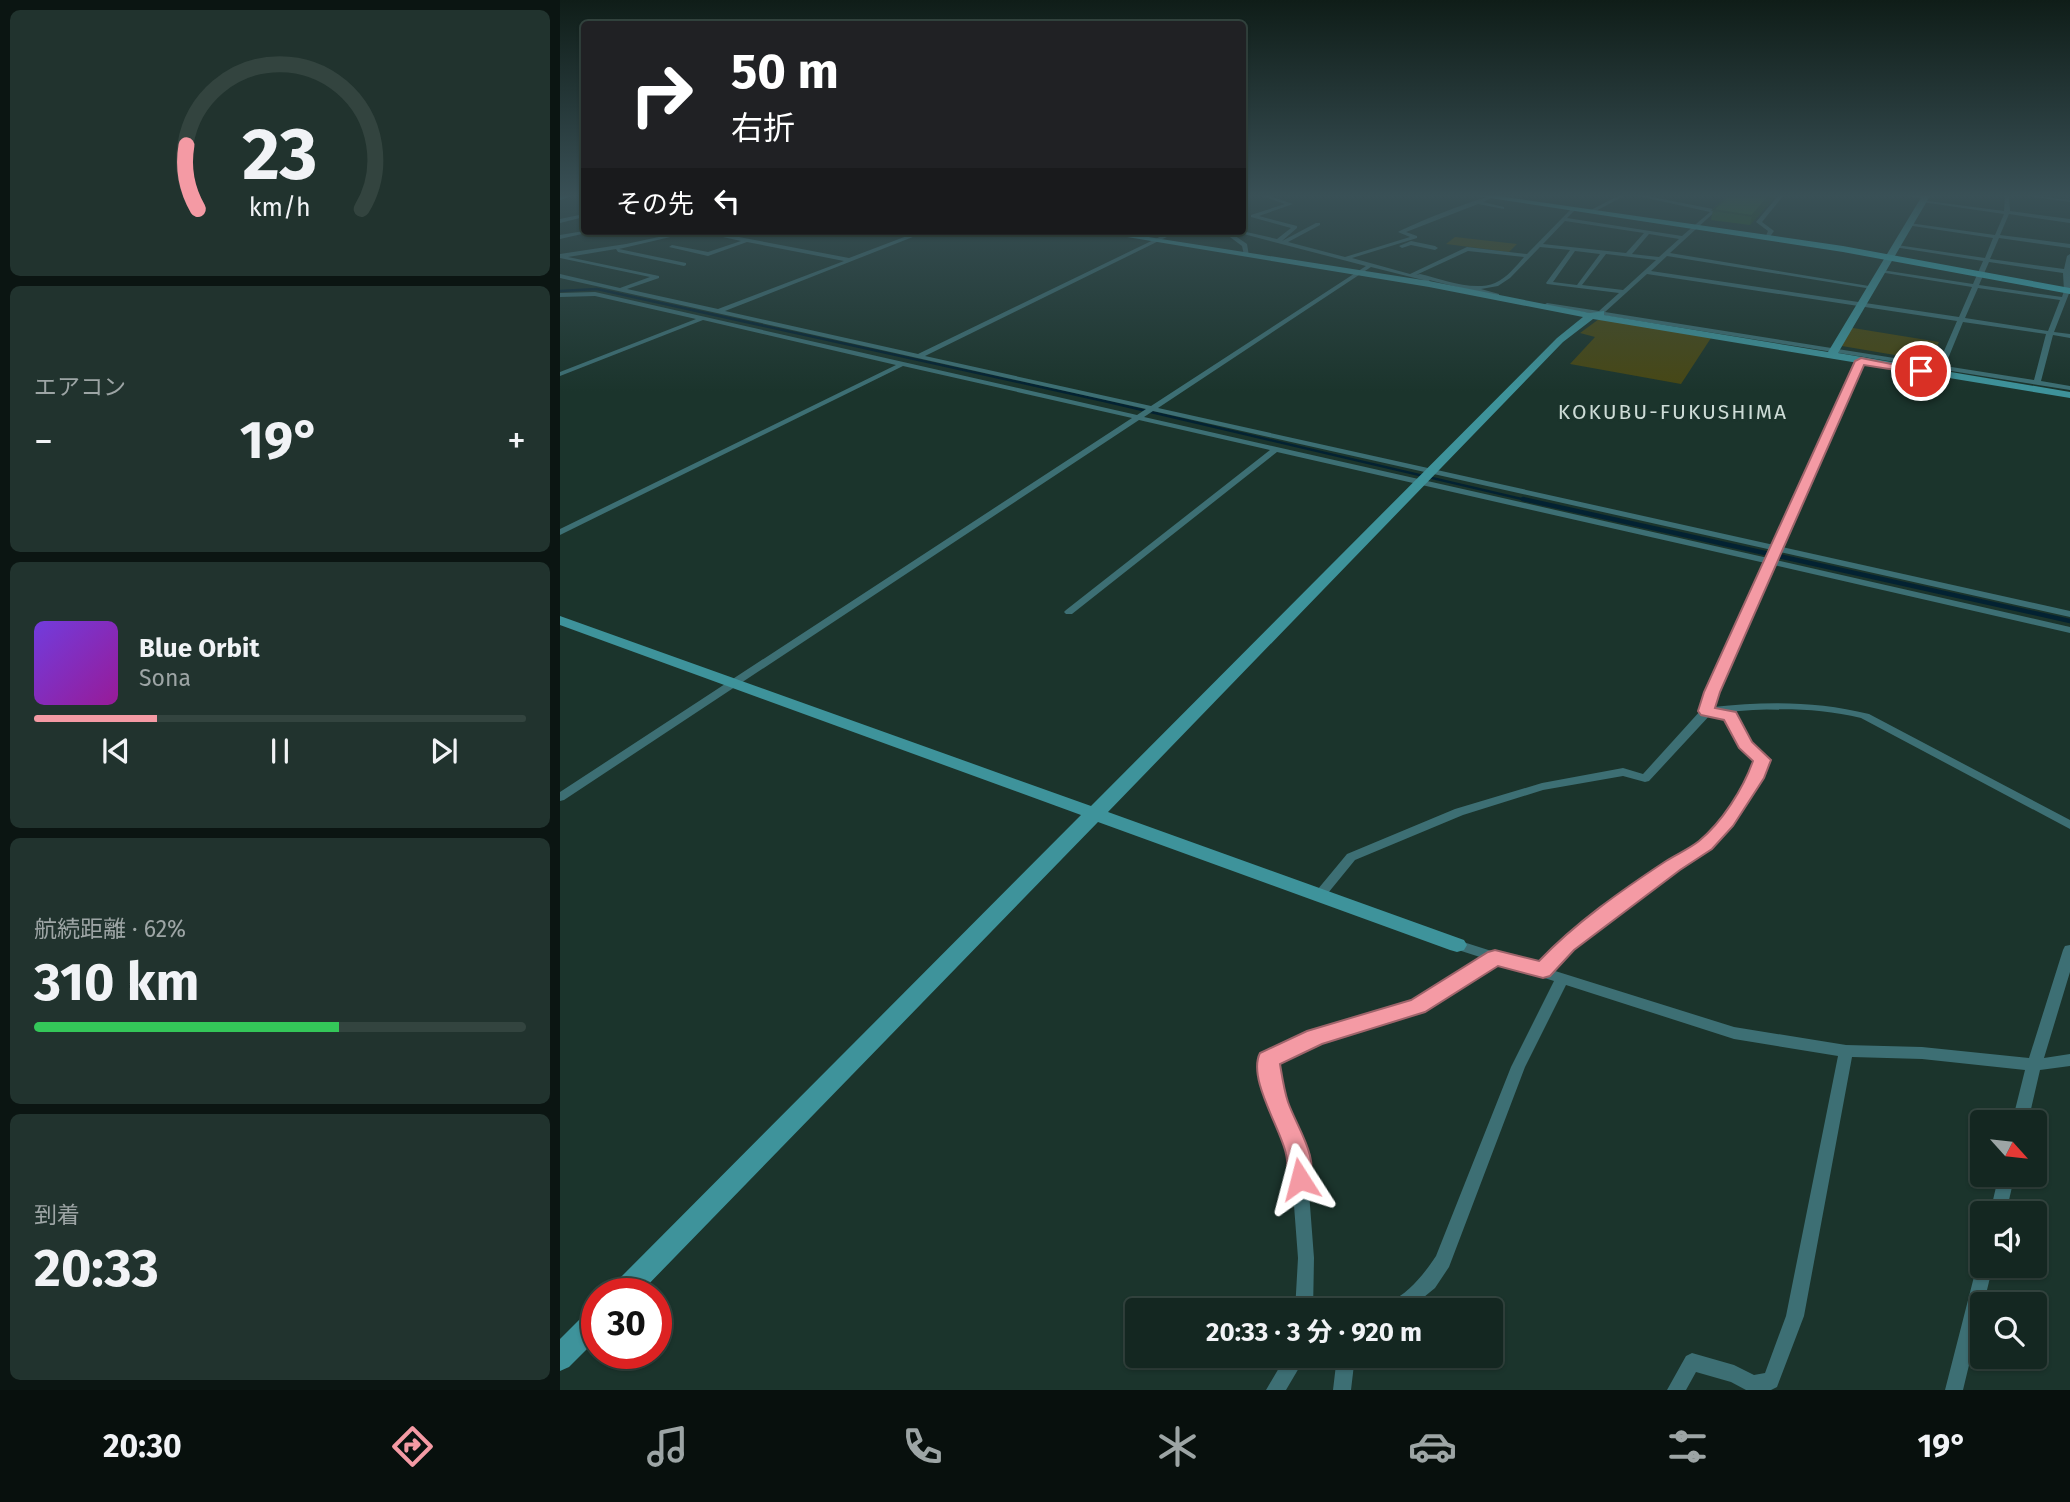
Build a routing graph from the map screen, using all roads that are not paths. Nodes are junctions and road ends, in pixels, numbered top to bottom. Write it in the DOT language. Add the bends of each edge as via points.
graph roads {
  1 [pos="1986,260"];
  2 [pos="582,261"];
  3 [pos="669,261"];
  4 [pos="847,261"];
  5 [pos="1114,261"];
  6 [pos="1278,261"];
  7 [pos="1353,261"];
  8 [pos="1354,261"];
  9 [pos="1441,261"];
  10 [pos="1524,261"];
  11 [pos="1565,261"];
  12 [pos="1598,261"];
  13 [pos="1657,261"];
  14 [pos="1708,261"];
  15 [pos="1888,261"];
  16 [pos="1910,261"];
  17 [pos="1992,261"];
  18 [pos="684,264"];
  19 [pos="1369,266"];
  20 [pos="1421,270"];
  21 [pos="1765,270"];
  22 [pos="2068,271"];
  23 [pos="1646,272"];
  24 [pos="1882,272"];
  25 [pos="1355,273"];
  26 [pos="1413,274"];
  27 [pos="1980,274"];
  28 [pos="560,276"];
  29 [pos="1428,280"];
  30 [pos="594,283"];
  31 [pos="1976,285"];
  32 [pos="1578,287"];
  33 [pos="1749,287"];
  34 [pos="1872,287"];
  35 [pos="560,289"];
  36 [pos="622,289"];
  37 [pos="1482,290"];
  38 [pos="1624,292"];
  39 [pos="2067,294"];
  40 [pos="560,295"];
  41 [pos="1862,304"];
  42 [pos="717,313"];
  43 [pos="1597,314"];
  44 [pos="703,318"];
  45 [pos="1959,320"];
  46 [pos="2050,333"];
  47 [pos="2070,336"];
  48 [pos="1832,353"];
  49 [pos="916,357"];
  50 [pos="1861,361"];
  51 [pos="903,363"];
  52 [pos="1941,367"];
  53 [pos="560,374"];
  54 [pos="2037,382"];
  55 [pos="2070,388"];
  56 [pos="2070,396"];
  57 [pos="1151,409"];
  58 [pos="1140,416"];
  59 [pos="1276,449"];
  60 [pos="1426,477"];
  61 [pos="560,532"];
  62 [pos="1772,554"];
  63 [pos="1069,612"];
  64 [pos="2070,614"];
  65 [pos="560,620"];
  66 [pos="2070,630"];
  67 [pos="734,683"];
  68 [pos="1706,711"];
  69 [pos="560,797"];
  70 [pos="1092,813"];
  71 [pos="2070,824"];
  72 [pos="1319,895"];
  73 [pos="1457,945"];
  74 [pos="2070,950"];
  75 [pos="1495,957"];
  76 [pos="1543,970"];
  77 [pos="1562,979"];
  78 [pos="1846,1051"];
  79 [pos="2070,1060"];
  80 [pos="2034,1065"];
  81 [pos="2023,1110"];
  82 [pos="638,1278"];
  83 [pos="1982,1278"];
  84 [pos="1304,1298"];
  85 [pos="1409,1298"];
  86 [pos="581,1336"];
  87 [pos="560,1358"];
  88 [pos="1289,1368"];
  89 [pos="1345,1368"];
  90 [pos="1275,1390"];
  91 [pos="1342,1390"];
  92 [pos="1676,1390"];
  93 [pos="1954,1390"];
  1 -- 27 [label="street"];
  2 -- 36 [label="street" via="657,277"];
  3 -- 18 [label="street"];
  4 -- 42 [label="street"];
  5 -- 49 [label="street"];
  6 -- 25 [label="street"];
  7 -- 19 [label="street"];
  8 -- 26 [label="street"];
  9 -- 20 [label="street"];
  10 -- 37 [label="street" via="1508,277"];
  11 -- 32 [label="street" via="1549,283"];
  12 -- 32 [label="street"];
  13 -- 23 [label="street"];
  14 -- 21 [label="street"];
  15 -- 24 [label="street"];
  16 -- 27 [label="main road"];
  17 -- 22 [label="street"];
  19 -- 25 [label="street"];
  19 -- 29 [label="street"];
  20 -- 26 [label="street"];
  20 -- 37 [label="street"];
  21 -- 33 [label="street"];
  21 -- 34 [label="street"];
  22 -- 39 [label="street"];
  23 -- 33 [label="street"];
  23 -- 38 [label="street"];
  24 -- 31 [label="street"];
  24 -- 34 [label="street"];
  25 -- 29 [label="street"];
  25 -- 57 [label="street"];
  26 -- 29 [label="street"];
  27 -- 31 [label="street"];
  27 -- 39 [label="main road"];
  28 -- 30 [label="street"];
  29 -- 37 [label="street"];
  30 -- 35 [label="street"];
  30 -- 36 [label="street"];
  31 -- 39 [label="street"];
  31 -- 45 [label="street"];
  32 -- 38 [label="street"];
  33 -- 41 [label="street"];
  34 -- 41 [label="street"];
  36 -- 42 [label="street"];
  37 -- 43 [label="street" via="1513,302"];
  38 -- 43 [label="street"];
  39 -- 46 [label="street"];
  40 -- 44 [label="street" via="595,294"];
  41 -- 45 [label="street"];
  41 -- 48 [label="street"];
  42 -- 44 [label="street"];
  42 -- 49 [label="street"];
  43 -- 48 [label="street"];
  43 -- 60 [label="street" via="1560,340"];
  44 -- 51 [label="street"];
  44 -- 53 [label="street"];
  45 -- 46 [label="street"];
  45 -- 52 [label="street"];
  46 -- 47 [label="street"];
  46 -- 54 [label="street"];
  48 -- 50 [label="street"];
  48 -- 52 [label="street"];
  49 -- 51 [label="street"];
  49 -- 57 [label="street"];
  50 -- 56 [label="street"];
  50 -- 62 [label="street"];
  51 -- 58 [label="street"];
  51 -- 61 [label="street"];
  52 -- 54 [label="street"];
  54 -- 55 [label="street"];
  57 -- 58 [label="street"];
  57 -- 60 [label="street"];
  58 -- 59 [label="street"];
  58 -- 67 [label="street"];
  59 -- 60 [label="street"];
  59 -- 63 [label="street"];
  60 -- 62 [label="street"];
  60 -- 62 [label="street"];
  60 -- 70 [label="street"];
  62 -- 64 [label="street"];
  62 -- 66 [label="street"];
  62 -- 68 [label="street"];
  65 -- 67 [label="street"];
  67 -- 69 [label="street"];
  67 -- 70 [label="street"];
  68 -- 71 [label="street" via="1789,706 1838,708 1865,716"];
  68 -- 72 [label="street" via="1645,778 1623,772 1542,787 1459,811 1350,857"];
  68 -- 76 [label="street" via="1730,716 1745,744 1761,756 1755,778 1706,845 1567,944"];
  70 -- 72 [label="street"];
  70 -- 82 [label="street"];
  72 -- 73 [label="street"];
  73 -- 75 [label="street"];
  74 -- 80 [label="street"];
  75 -- 76 [label="street"];
  75 -- 84 [label="street" via="1418,1006 1315,1037 1268,1059 1276,1101 1298,1153"];
  76 -- 77 [label="street"];
  77 -- 78 [label="street" via="1734,1033"];
  77 -- 85 [label="street" via="1518,1067 1443,1261 1429,1282"];
  78 -- 80 [label="street" via="1922,1053"];
  78 -- 92 [label="street" via="1795,1316 1772,1381 1753,1384 1692,1362"];
  79 -- 80 [label="street"];
  80 -- 81 [label="street"];
  83 -- 93 [label="street"];
  86 -- 87 [label="street"];
  88 -- 90 [label="street"];
  89 -- 91 [label="street"];
}
